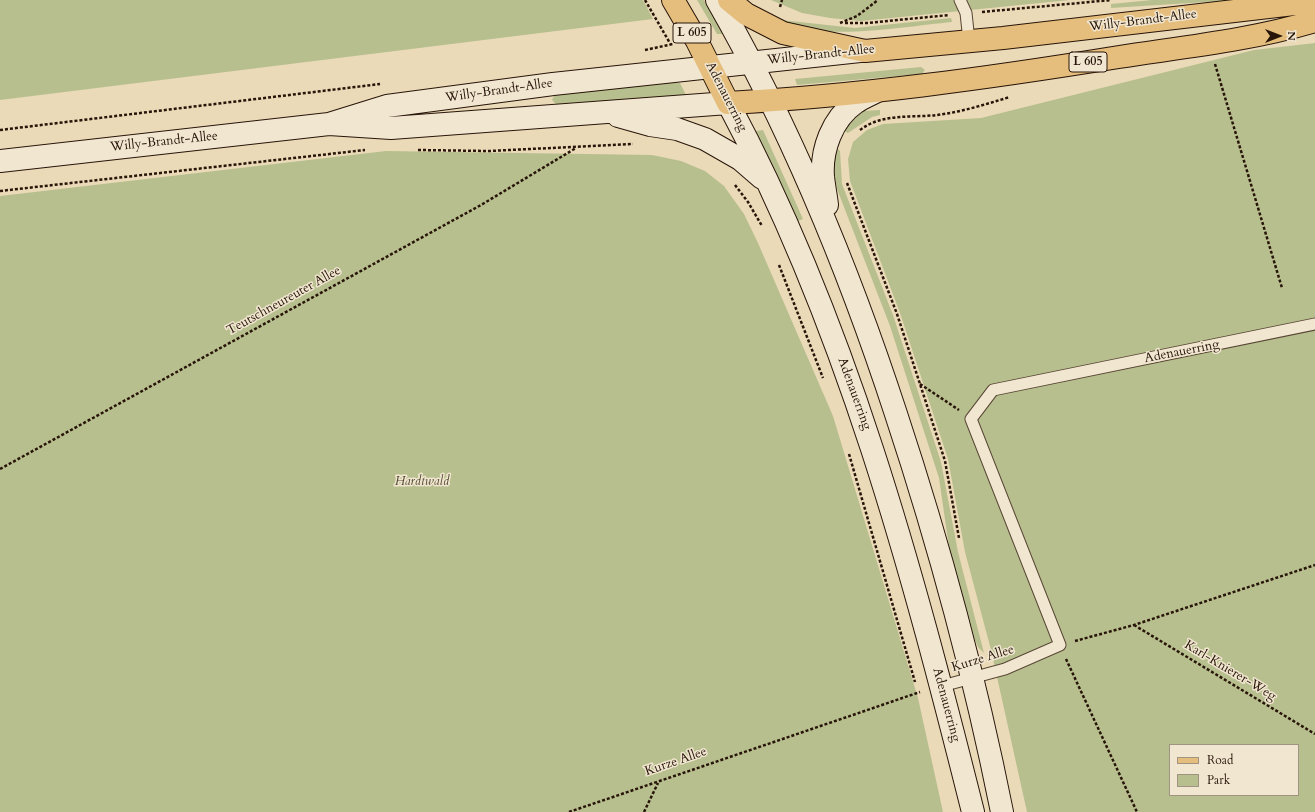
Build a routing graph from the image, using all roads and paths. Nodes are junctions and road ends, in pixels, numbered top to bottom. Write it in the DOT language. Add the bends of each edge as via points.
graph roads {
  1 [pos="645,0"];
  2 [pos="674,0"];
  3 [pos="717,0"];
  4 [pos="729,0"];
  5 [pos="878,0"];
  6 [pos="960,0"];
  7 [pos="1070,0"];
  8 [pos="1315,3"];
  9 [pos="1070,4"];
  10 [pos="1315,20"];
  11 [pos="840,23"];
  12 [pos="969,41"];
  13 [pos="1209,43"];
  14 [pos="639,51"];
  15 [pos="865,51"];
  16 [pos="751,62"];
  17 [pos="710,67"];
  18 [pos="383,84"];
  19 [pos="877,91"];
  20 [pos="771,100"];
  21 [pos="728,103"];
  22 [pos="937,111"];
  23 [pos="599,112"];
  24 [pos="885,115"];
  25 [pos="938,115"];
  26 [pos="885,119"];
  27 [pos="329,124"];
  28 [pos="0,130"];
  29 [pos="640,144"];
  30 [pos="577,148"];
  31 [pos="367,149"];
  32 [pos="413,149"];
  33 [pos="0,161"];
  34 [pos="847,182"];
  35 [pos="733,184"];
  36 [pos="769,184"];
  37 [pos="0,191"];
  38 [pos="829,228"];
  39 [pos="764,230"];
  40 [pos="778,264"];
  41 [pos="1282,288"];
  42 [pos="1315,324"];
  43 [pos="825,384"];
  44 [pos="920,384"];
  45 [pos="971,419"];
  46 [pos="848,449"];
  47 [pos="0,469"];
  48 [pos="960,544"];
  49 [pos="1315,565"];
  50 [pos="1134,625"];
  51 [pos="1060,645"];
  52 [pos="972,678"];
  53 [pos="942,686"];
  54 [pos="918,693"];
  55 [pos="920,700"];
  56 [pos="1315,734"];
  57 [pos="659,782"];
  58 [pos="569,812"];
  59 [pos="644,812"];
  60 [pos="973,812"];
  61 [pos="1002,812"];
  62 [pos="1137,812"];
  1 -- 14 [label="path" via="671,44"];
  2 -- 17 [label="main road, Adenauerring / L 605"];
  3 -- 16 [label="main road, L 605"];
  4 -- 15 [label="main road" via="746,14 783,33"];
  5 -- 11 [label="path" via="856,16"];
  6 -- 12 [label="lane" via="966,13"];
  7 -- 9 [label="path"];
  8 -- 12 [label="main road, Willy-Brandt-Allee"];
  10 -- 13 [label="main road, Willy-Brandt-Allee / L 605" via="1290,28"];
  12 -- 15 [label="main road, Willy-Brandt-Allee"];
  13 -- 19 [label="main road, Willy-Brandt-Allee / L 605" via="1011,74"];
  13 -- 41 [label="path"];
  15 -- 16 [label="main road, Willy-Brandt-Allee"];
  16 -- 17 [label="main road, Willy-Brandt-Allee"];
  16 -- 20 [label="main road"];
  17 -- 21 [label="main road, Adenauerring / L 605"];
  17 -- 27 [label="main road, Willy-Brandt-Allee" via="387,106"];
  18 -- 28 [label="path"];
  19 -- 20 [label="main road, Willy-Brandt-Allee / L 605"];
  19 -- 38 [label="main road" via="854,103 841,116 830,134 823,178"];
  20 -- 21 [label="main road, Willy-Brandt-Allee / L 605"];
  20 -- 38 [label="main road"];
  21 -- 23 [label="main road, Willy-Brandt-Allee"];
  21 -- 36 [label="main road, Adenauerring"];
  22 -- 25 [label="path"];
  23 -- 27 [label="main road, Willy-Brandt-Allee" via="391,128"];
  23 -- 36 [label="main road" via="677,129 705,138 740,159"];
  24 -- 26 [label="path"];
  27 -- 33 [label="main road, Willy-Brandt-Allee"];
  29 -- 30 [label="path"];
  30 -- 32 [label="path" via="489,151"];
  30 -- 47 [label="path, Teutschneureuter Allee" via="480,205"];
  31 -- 37 [label="path"];
  34 -- 44 [label="path"];
  35 -- 39 [label="path" via="748,202"];
  36 -- 53 [label="main road, Adenauerring" via="820,301 861,412 900,535"];
  38 -- 52 [label="main road" via="883,374 922,491"];
  40 -- 43 [label="path"];
  42 -- 45 [label="lane, Adenauerring" via="993,390"];
  44 -- 45 [label="path"];
  44 -- 48 [label="path" via="945,461"];
  45 -- 51 [label="lane"];
  46 -- 54 [label="path"];
  49 -- 50 [label="path"];
  50 -- 51 [label="path"];
  50 -- 56 [label="path, Karl-Knierer-Weg"];
  51 -- 52 [label="lane, Kurze Allee" via="1004,669"];
  51 -- 62 [label="path"];
  52 -- 53 [label="lane, Kurze Allee"];
  52 -- 61 [label="main road"];
  53 -- 54 [label="path, Kurze Allee"];
  53 -- 60 [label="main road, Adenauerring"];
  54 -- 55 [label="path"];
  54 -- 57 [label="path, Kurze Allee"];
  57 -- 58 [label="path, Kurze Allee"];
  57 -- 59 [label="path"];
}
